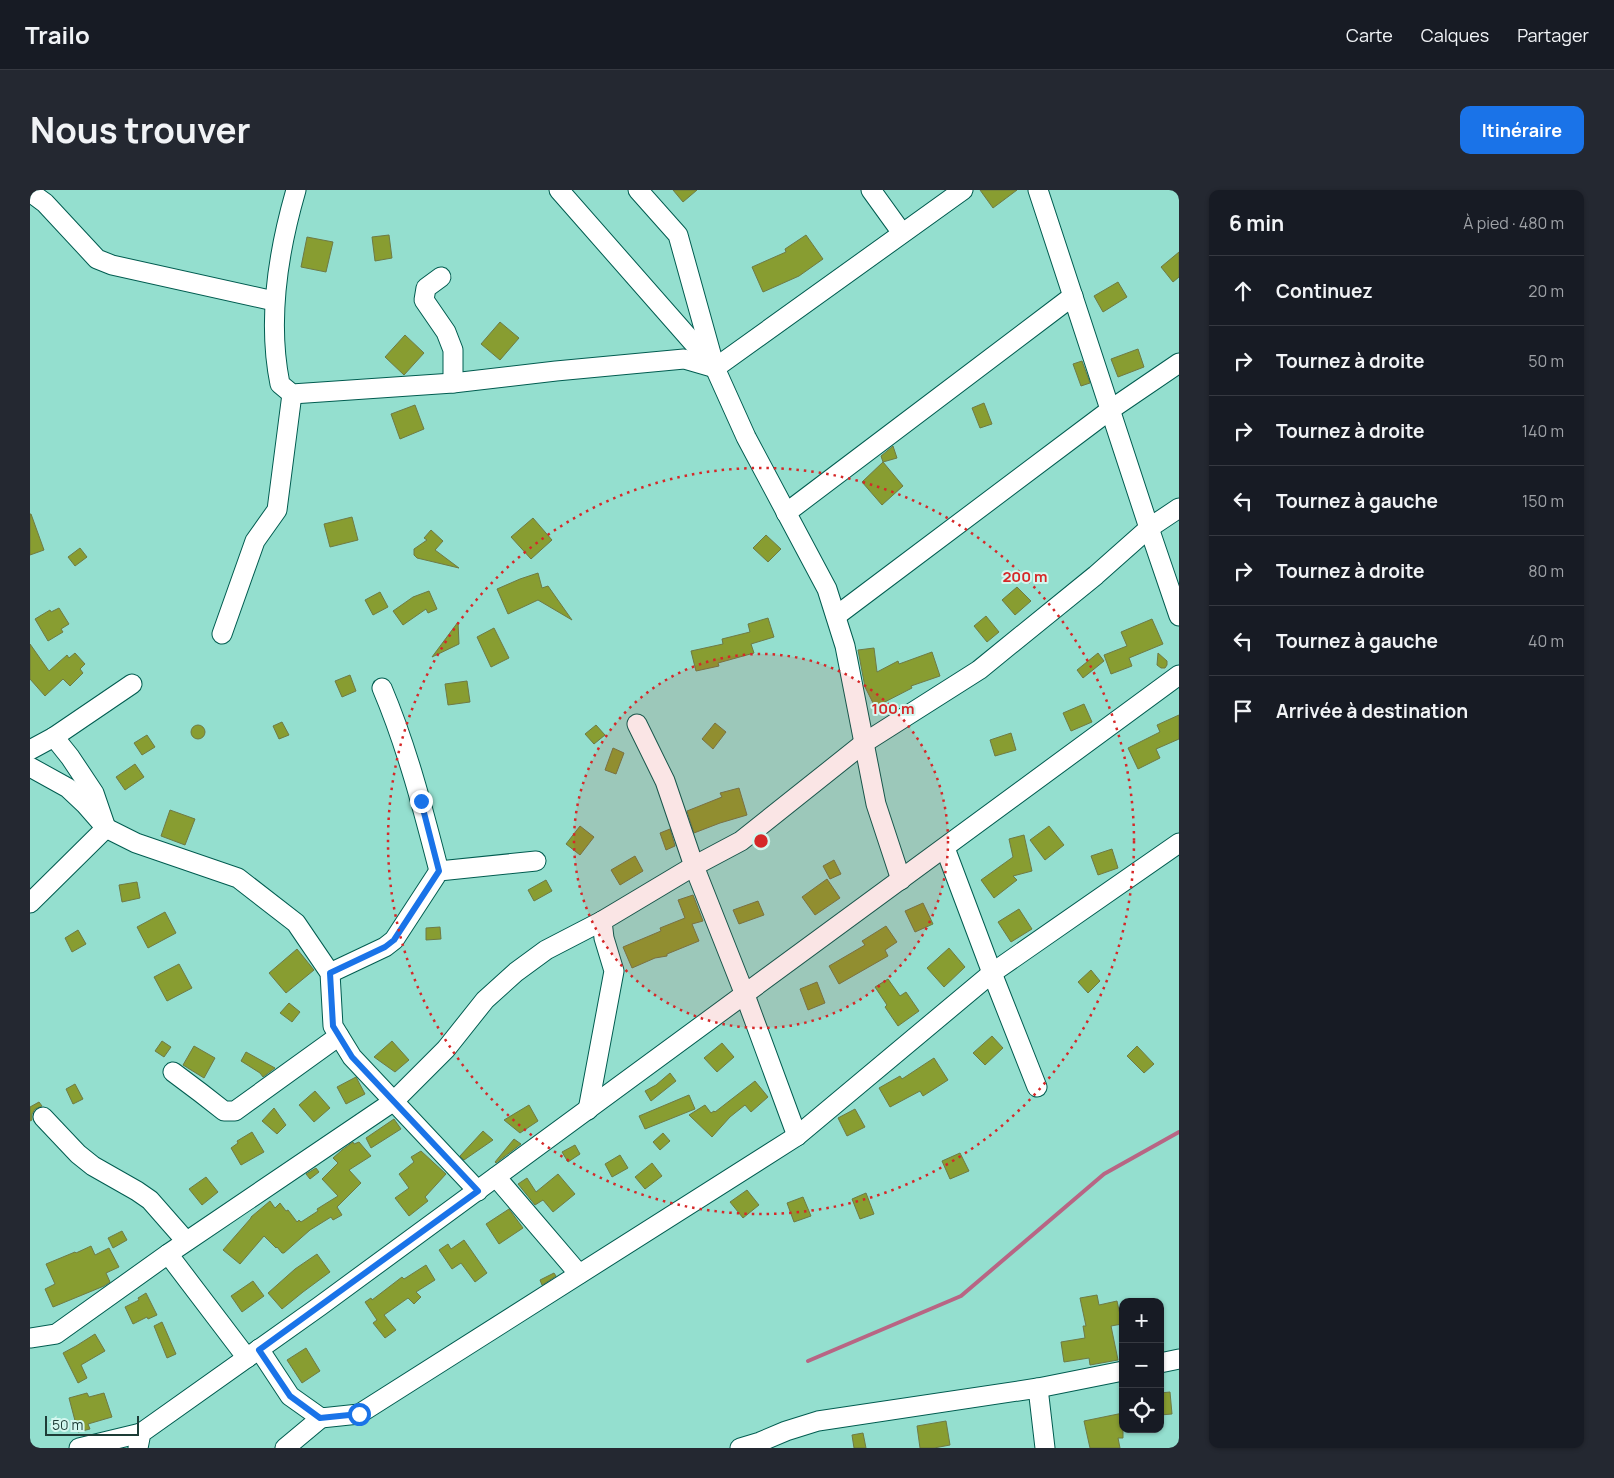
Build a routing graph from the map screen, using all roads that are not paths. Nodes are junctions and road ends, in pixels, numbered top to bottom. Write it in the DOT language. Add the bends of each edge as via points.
graph roads {
  1 [pos="296,190"];
  2 [pos="559,190"];
  3 [pos="638,190"];
  4 [pos="871,190"];
  5 [pos="963,190"];
  6 [pos="1038,190"];
  7 [pos="30,192"];
  8 [pos="902,233"];
  9 [pos="441,277"];
  10 [pos="1073,296"];
  11 [pos="274,301"];
  12 [pos="1179,363"];
  13 [pos="715,368"];
  14 [pos="453,383"];
  15 [pos="292,394"];
  16 [pos="1110,410"];
  17 [pos="1179,508"];
  18 [pos="786,513"];
  19 [pos="1149,528"];
  20 [pos="836,616"];
  21 [pos="1179,616"];
  22 [pos="222,634"];
  23 [pos="1179,674"];
  24 [pos="132,684"];
  25 [pos="382,688"];
  26 [pos="637,724"];
  27 [pos="54,737"];
  28 [pos="864,742"];
  29 [pos="30,750"];
  30 [pos="30,767"];
  31 [pos="106,828"];
  32 [pos="1179,843"];
  33 [pos="945,848"];
  34 [pos="536,861"];
  35 [pos="694,866"];
  36 [pos="439,871"];
  37 [pos="901,880"];
  38 [pos="30,903"];
  39 [pos="602,921"];
  40 [pos="330,973"];
  41 [pos="992,973"];
  42 [pos="745,995"];
  43 [pos="339,1036"];
  44 [pos="172,1072"];
  45 [pos="1037,1087"];
  46 [pos="394,1101"];
  47 [pos="588,1110"];
  48 [pos="43,1117"];
  49 [pos="797,1136"];
  50 [pos="496,1177"];
  51 [pos="478,1191"];
  52 [pos="186,1241"];
  53 [pos="168,1254"];
  54 [pos="579,1274"];
  55 [pos="30,1338"];
  56 [pos="253,1354"];
  57 [pos="1179,1359"];
  58 [pos="1164,1362"];
  59 [pos="1119,1372"];
  60 [pos="1038,1388"];
  61 [pos="320,1418"];
  62 [pos="139,1440"];
  63 [pos="288,1447"];
  64 [pos="79,1448"];
  65 [pos="740,1448"];
  66 [pos="1045,1448"];
  1 -- 11 [label="street" via="285,228"];
  2 -- 13 [label="street"];
  3 -- 13 [label="street" via="678,235"];
  4 -- 8 [label="street"];
  5 -- 8 [label="street"];
  6 -- 10 [label="street"];
  7 -- 11 [label="street" via="45,203 97,259"];
  8 -- 13 [label="street"];
  9 -- 14 [label="street" via="426,288 424,300 446,332 453,350"];
  10 -- 16 [label="street"];
  10 -- 18 [label="street"];
  11 -- 15 [label="street" via="277,369 280,384"];
  12 -- 16 [label="street"];
  13 -- 14 [label="street" via="684,359"];
  13 -- 18 [label="street" via="746,437"];
  14 -- 15 [label="street"];
  15 -- 22 [label="street" via="277,510 255,541"];
  16 -- 19 [label="street"];
  16 -- 20 [label="street"];
  17 -- 19 [label="street"];
  18 -- 20 [label="street" via="827,589"];
  19 -- 21 [label="street"];
  19 -- 28 [label="street" via="979,670"];
  20 -- 28 [label="street"];
  23 -- 33 [label="street"];
  24 -- 27 [label="street"];
  25 -- 36 [label="street" via="421,801"];
  26 -- 35 [label="street" via="665,781"];
  27 -- 29 [label="street"];
  27 -- 31 [label="street" via="94,793"];
  28 -- 35 [label="street" via="741,841"];
  28 -- 37 [label="street" via="876,804"];
  30 -- 31 [label="street" via="68,788"];
  31 -- 38 [label="street"];
  31 -- 40 [label="street" via="136,844 238,878 296,922"];
  32 -- 41 [label="street"];
  33 -- 37 [label="street"];
  33 -- 41 [label="street"];
  34 -- 36 [label="street"];
  35 -- 39 [label="street"];
  35 -- 42 [label="street"];
  36 -- 40 [label="street" via="394,940"];
  37 -- 42 [label="street"];
  39 -- 46 [label="street" via="546,950 516,972 485,1000 446,1049"];
  39 -- 47 [label="street" via="614,971"];
  40 -- 43 [label="street" via="333,1026"];
  41 -- 45 [label="street"];
  41 -- 49 [label="street"];
  42 -- 47 [label="street"];
  42 -- 49 [label="street"];
  43 -- 44 [label="street" via="235,1111 224,1111"];
  43 -- 46 [label="street" via="352,1057"];
  46 -- 51 [label="street"];
  46 -- 52 [label="street"];
  47 -- 50 [label="street"];
  48 -- 52 [label="street" via="93,1166 150,1200"];
  49 -- 54 [label="street"];
  50 -- 51 [label="street"];
  50 -- 54 [label="street"];
  51 -- 56 [label="street"];
  52 -- 53 [label="street"];
  53 -- 55 [label="street" via="56,1334"];
  53 -- 56 [label="street"];
  54 -- 61 [label="street" via="359,1414"];
  56 -- 61 [label="street" via="290,1396"];
  56 -- 62 [label="street"];
  57 -- 58 [label="street"];
  59 -- 60 [label="street"];
  60 -- 65 [label="street" via="818,1422"];
  60 -- 66 [label="street"];
  61 -- 63 [label="street"];
  62 -- 64 [label="street"];
}
